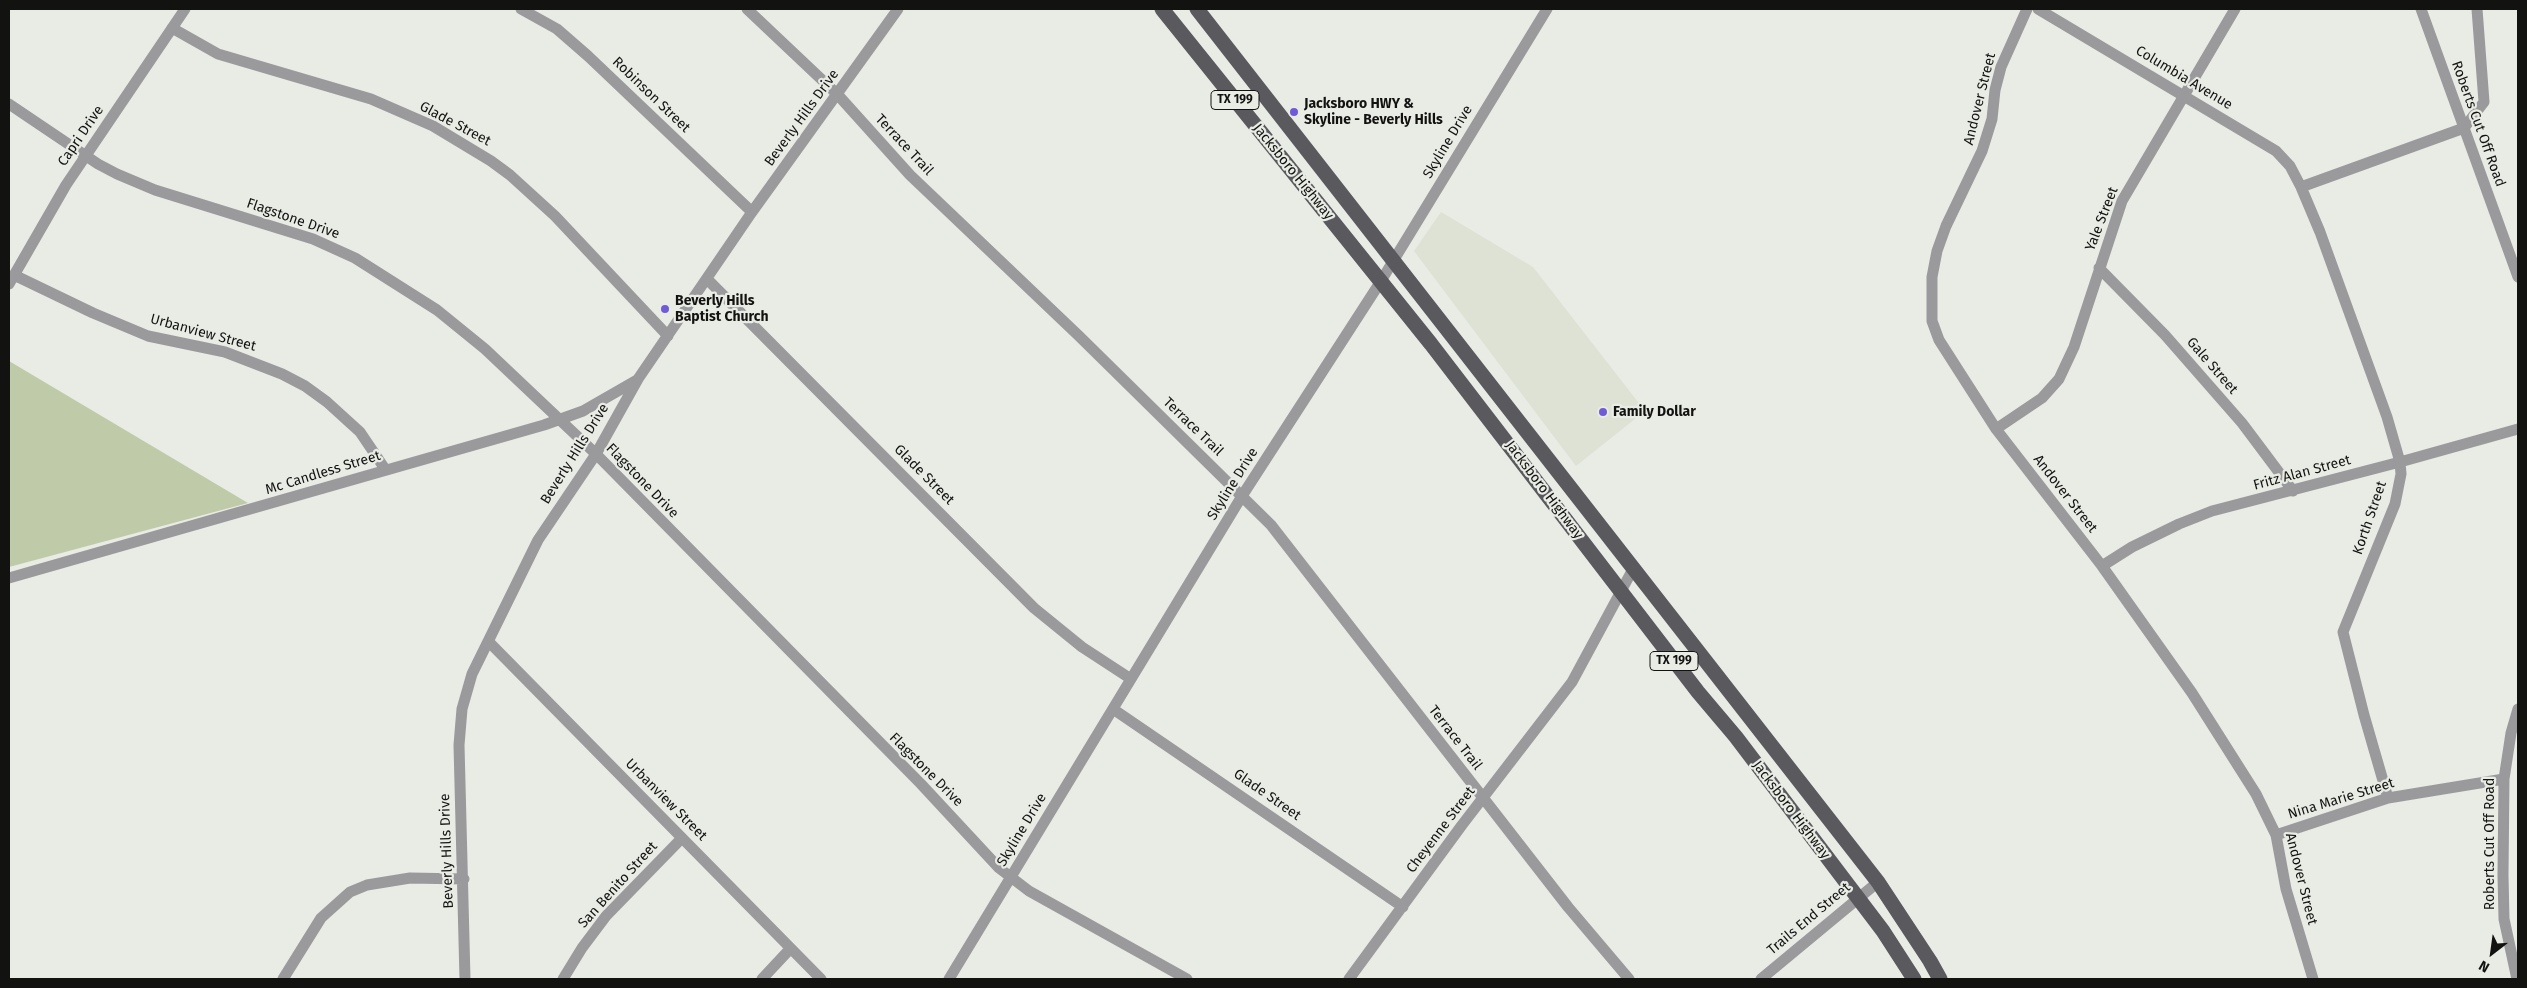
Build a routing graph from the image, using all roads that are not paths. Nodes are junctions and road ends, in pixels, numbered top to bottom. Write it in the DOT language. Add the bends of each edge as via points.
graph roads {
  1 [pos="185,9"];
  2 [pos="521,9"];
  3 [pos="747,9"];
  4 [pos="898,9"];
  5 [pos="1162,9"];
  6 [pos="1197,9"];
  7 [pos="1547,9"];
  8 [pos="2027,9"];
  9 [pos="2038,9"];
  10 [pos="2234,9"];
  11 [pos="2421,9"];
  12 [pos="2476,9"];
  13 [pos="172,28"];
  14 [pos="1212,28"];
  15 [pos="1190,43"];
  16 [pos="838,95"];
  17 [pos="2182,95"];
  18 [pos="9,104"];
  19 [pos="2464,128"];
  20 [pos="86,155"];
  21 [pos="2302,191"];
  22 [pos="752,212"];
  23 [pos="1393,260"];
  24 [pos="2099,268"];
  25 [pos="2518,277"];
  26 [pos="11,279"];
  27 [pos="707,279"];
  28 [pos="1381,281"];
  29 [pos="668,336"];
  30 [pos="638,379"];
  31 [pos="560,420"];
  32 [pos="2518,429"];
  33 [pos="1996,430"];
  34 [pos="596,454"];
  35 [pos="2400,462"];
  36 [pos="385,469"];
  37 [pos="2294,491"];
  38 [pos="1242,496"];
  39 [pos="2102,566"];
  40 [pos="1633,569"];
  41 [pos="9,578"];
  42 [pos="1621,591"];
  43 [pos="489,642"];
  44 [pos="1131,679"];
  45 [pos="1739,706"];
  46 [pos="1113,709"];
  47 [pos="2518,709"];
  48 [pos="1722,720"];
  49 [pos="2504,779"];
  50 [pos="1483,798"];
  51 [pos="2388,798"];
  52 [pos="2276,835"];
  53 [pos="682,838"];
  54 [pos="1011,878"];
  55 [pos="464,879"];
  56 [pos="1878,882"];
  57 [pos="1857,898"];
  58 [pos="1402,907"];
  59 [pos="790,948"];
  60 [pos="283,979"];
  61 [pos="465,979"];
  62 [pos="563,979"];
  63 [pos="762,979"];
  64 [pos="821,979"];
  65 [pos="949,979"];
  66 [pos="1187,979"];
  67 [pos="1349,979"];
  68 [pos="1629,979"];
  69 [pos="1761,979"];
  70 [pos="1914,979"];
  71 [pos="1940,979"];
  72 [pos="2312,979"];
  73 [pos="2518,979"];
  1 -- 13 [label="street, Capri Drive"];
  2 -- 22 [label="street, Robinson Street" via="557,29 588,56"];
  3 -- 16 [label="street, Terrace Trail"];
  4 -- 16 [label="street, Beverly Hills Drive"];
  5 -- 15 [label="main road, Jacksboro Highway / TX 199"];
  6 -- 14 [label="main road, Jacksboro Highway / TX 199"];
  7 -- 23 [label="street, Skyline Drive"];
  8 -- 33 [label="street, Andover Street" via="2001,67 1992,119 1982,151 1946,226 1932,277 1932,320 1939,340"];
  9 -- 17 [label="street, Columbia Avenue"];
  10 -- 17 [label="street, Yale Street"];
  11 -- 19 [label="street, Roberts Cut Off Road"];
  12 -- 19 [label="street" via="2484,102"];
  13 -- 20 [label="street, Capri Drive"];
  13 -- 29 [label="street, Glade Street" via="218,54 371,99 433,126 492,161 555,216"];
  14 -- 15 [label="main road"];
  14 -- 23 [label="main road, Jacksboro Highway / TX 199"];
  15 -- 28 [label="main road, Jacksboro Highway / TX 199"];
  16 -- 22 [label="street, Beverly Hills Drive"];
  16 -- 38 [label="street, Terrace Trail" via="910,175"];
  17 -- 21 [label="street, Columbia Avenue" via="2276,151 2290,166"];
  17 -- 24 [label="street, Yale Street" via="2122,201"];
  18 -- 20 [label="street, Flagstone Drive"];
  19 -- 21 [label="street"];
  19 -- 25 [label="street, Roberts Cut Off Road"];
  20 -- 26 [label="street, Capri Drive"];
  20 -- 31 [label="street, Flagstone Drive" via="117,174 155,190 313,239 355,258 438,310"];
  21 -- 35 [label="street, Korth Street" via="2387,417"];
  22 -- 27 [label="street, Beverly Hills Drive"];
  23 -- 28 [label="street, Skyline Drive"];
  23 -- 40 [label="main road, Jacksboro Highway / TX 199"];
  24 -- 33 [label="street, Yale Street" via="2074,347 2059,379 2042,398"];
  24 -- 37 [label="street, Gale Street" via="2165,335 2242,423"];
  26 -- 36 [label="street, Urbanview Street" via="148,336 225,352 282,374 327,402 360,432"];
  27 -- 29 [label="street, Beverly Hills Drive"];
  27 -- 44 [label="street, Glade Street" via="1034,608 1075,642"];
  28 -- 38 [label="street, Skyline Drive"];
  28 -- 42 [label="main road, Jacksboro Highway / TX 199"];
  29 -- 30 [label="street, Beverly Hills Drive"];
  30 -- 31 [label="street, Mc Candless Street" via="583,411"];
  30 -- 34 [label="street, Beverly Hills Drive"];
  31 -- 34 [label="street, Flagstone Drive"];
  31 -- 36 [label="street, Mc Candless Street"];
  32 -- 35 [label="street, Fritz Alan Street"];
  33 -- 39 [label="street, Andover Street"];
  34 -- 43 [label="street, Beverly Hills Drive" via="538,540"];
  34 -- 54 [label="street, Flagstone Drive"];
  35 -- 37 [label="street, Fritz Alan Street"];
  35 -- 51 [label="street, Korth Street" via="2401,474 2394,504 2343,632"];
  36 -- 41 [label="street, Mc Candless Street" via="253,510"];
  37 -- 39 [label="street, Fritz Alan Street" via="2212,511 2132,547"];
  38 -- 44 [label="street, Skyline Drive"];
  38 -- 50 [label="street, Terrace Trail" via="1271,525"];
  39 -- 52 [label="street, Andover Street" via="2226,744"];
  40 -- 42 [label="street, Cheyenne Street"];
  40 -- 45 [label="main road, Jacksboro Highway / TX 199"];
  42 -- 48 [label="main road, Jacksboro Highway / TX 199"];
  42 -- 50 [label="street, Cheyenne Street" via="1572,682"];
  43 -- 53 [label="street, Urbanview Street"];
  43 -- 55 [label="street, Beverly Hills Drive" via="472,674 462,710 459,816"];
  44 -- 46 [label="street, Skyline Drive"];
  45 -- 48 [label="main road"];
  45 -- 56 [label="main road, Jacksboro Highway / TX 199"];
  46 -- 54 [label="street, Skyline Drive"];
  46 -- 58 [label="street, Glade Street"];
  47 -- 49 [label="street, Roberts Cut Off Road"];
  48 -- 57 [label="main road, Jacksboro Highway / TX 199"];
  49 -- 51 [label="street, Nina Marie Street"];
  49 -- 73 [label="street, Roberts Cut Off Road" via="2504,919"];
  50 -- 58 [label="street, Cheyenne Street"];
  50 -- 68 [label="street, Terrace Trail"];
  51 -- 52 [label="street, Nina Marie Street"];
  52 -- 72 [label="street, Andover Street" via="2286,889"];
  53 -- 59 [label="street, Urbanview Street"];
  53 -- 62 [label="street, San Benito Street" via="606,916"];
  54 -- 65 [label="street, Skyline Drive"];
  54 -- 66 [label="street, Flagstone Drive"];
  55 -- 60 [label="street" via="410,878 367,885 350,892 321,918"];
  55 -- 61 [label="street, Beverly Hills Drive"];
  56 -- 57 [label="street, Trails End Street"];
  56 -- 71 [label="main road, Jacksboro Highway / TX 199"];
  57 -- 69 [label="street, Trails End Street"];
  57 -- 70 [label="main road, Jacksboro Highway / TX 199"];
  58 -- 67 [label="street, Cheyenne Street"];
  59 -- 63 [label="street"];
  59 -- 64 [label="street, Urbanview Street"];
}
